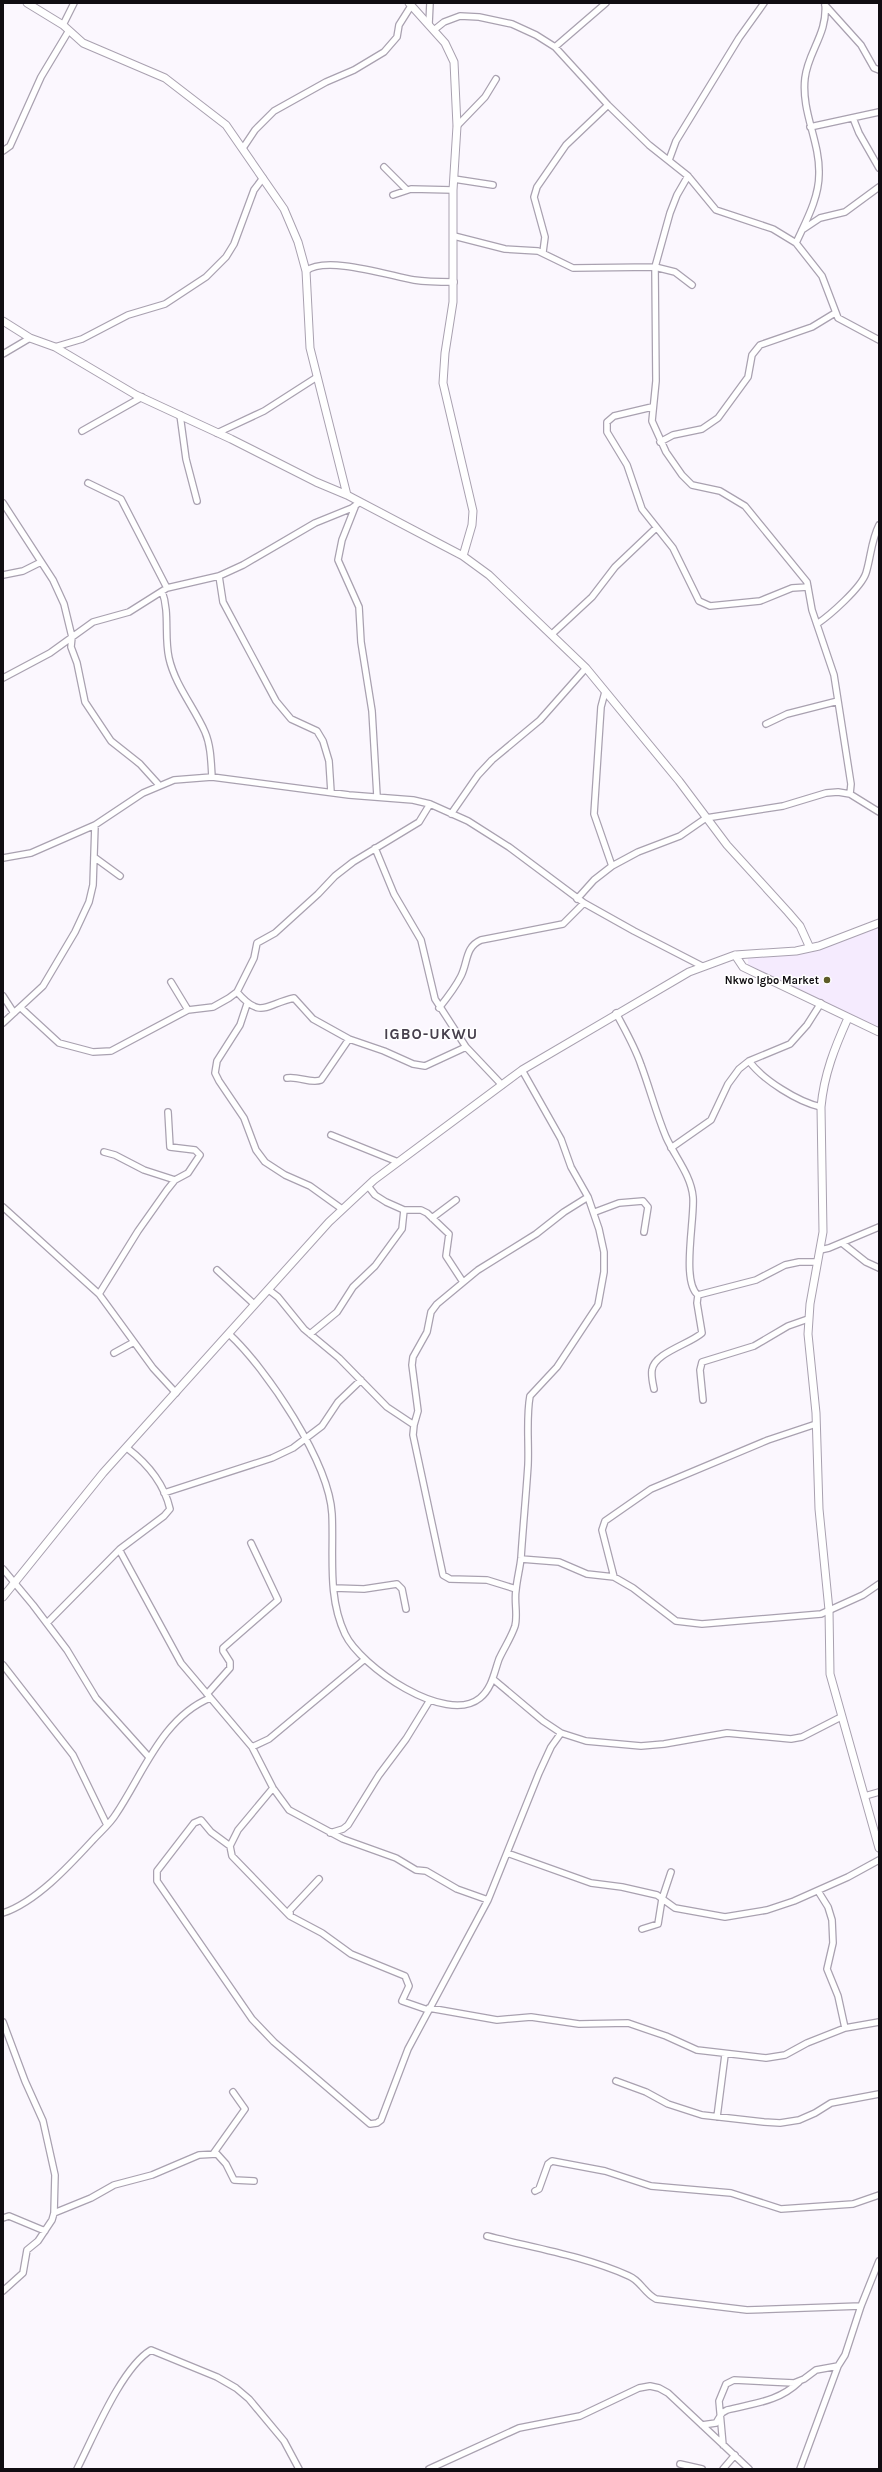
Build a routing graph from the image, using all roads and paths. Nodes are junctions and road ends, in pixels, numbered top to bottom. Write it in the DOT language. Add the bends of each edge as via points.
graph roads {
  1 [pos="27,3"];
  2 [pos="74,3"];
  3 [pos="430,3"];
  4 [pos="606,3"];
  5 [pos="764,3"];
  6 [pos="410,4"];
  7 [pos="825,4"];
  8 [pos="63,25"];
  9 [pos="432,27"];
  10 [pos="68,32"];
  11 [pos="555,47"];
  12 [pos="879,70"];
  13 [pos="496,79"];
  14 [pos="608,105"];
  15 [pos="879,112"];
  16 [pos="853,118"];
  17 [pos="457,126"];
  18 [pos="810,127"];
  19 [pos="243,148"];
  20 [pos="3,151"];
  21 [pos="669,160"];
  22 [pos="384,167"];
  23 [pos="879,168"];
  24 [pos="688,176"];
  25 [pos="263,178"];
  26 [pos="454,179"];
  27 [pos="493,185"];
  28 [pos="879,187"];
  29 [pos="407,190"];
  30 [pos="453,190"];
  31 [pos="393,196"];
  32 [pos="802,231"];
  33 [pos="454,236"];
  34 [pos="796,243"];
  35 [pos="543,252"];
  36 [pos="655,267"];
  37 [pos="306,271"];
  38 [pos="454,282"];
  39 [pos="692,285"];
  40 [pos="834,313"];
  41 [pos="3,321"];
  42 [pos="30,338"];
  43 [pos="879,340"];
  44 [pos="55,347"];
  45 [pos="3,354"];
  46 [pos="317,377"];
  47 [pos="142,397"];
  48 [pos="652,407"];
  49 [pos="180,415"];
  50 [pos="82,431"];
  51 [pos="218,433"];
  52 [pos="660,442"];
  53 [pos="88,483"];
  54 [pos="347,495"];
  55 [pos="197,501"];
  56 [pos="3,503"];
  57 [pos="357,504"];
  58 [pos="879,525"];
  59 [pos="656,528"];
  60 [pos="464,556"];
  61 [pos="41,562"];
  62 [pos="3,574"];
  63 [pos="219,576"];
  64 [pos="808,587"];
  65 [pos="165,589"];
  66 [pos="817,624"];
  67 [pos="552,634"];
  68 [pos="72,637"];
  69 [pos="586,668"];
  70 [pos="3,678"];
  71 [pos="605,692"];
  72 [pos="838,701"];
  73 [pos="766,724"];
  74 [pos="212,777"];
  75 [pos="158,785"];
  76 [pos="331,792"];
  77 [pos="850,794"];
  78 [pos="377,796"];
  79 [pos="430,804"];
  80 [pos="879,812"];
  81 [pos="451,814"];
  82 [pos="706,818"];
  83 [pos="95,825"];
  84 [pos="376,848"];
  85 [pos="94,857"];
  86 [pos="3,858"];
  87 [pos="612,866"];
  88 [pos="120,876"];
  89 [pos="577,899"];
  90 [pos="584,903"];
  91 [pos="879,922"];
  92 [pos="810,948"];
  93 [pos="744,954"];
  94 [pos="735,955"];
  95 [pos="702,966"];
  96 [pos="747,969"];
  97 [pos="171,982"];
  98 [pos="237,992"];
  99 [pos="3,996"];
  100 [pos="821,1003"];
  101 [pos="247,1004"];
  102 [pos="21,1008"];
  103 [pos="439,1008"];
  104 [pos="188,1010"];
  105 [pos="14,1013"];
  106 [pos="616,1014"];
  107 [pos="848,1018"];
  108 [pos="3,1023"];
  109 [pos="879,1032"];
  110 [pos="349,1040"];
  111 [pos="466,1046"];
  112 [pos="750,1061"];
  113 [pos="522,1070"];
  114 [pos="287,1078"];
  115 [pos="502,1085"];
  116 [pos="821,1107"];
  117 [pos="168,1112"];
  118 [pos="331,1135"];
  119 [pos="672,1148"];
  120 [pos="104,1152"];
  121 [pos="398,1162"];
  122 [pos="175,1180"];
  123 [pos="368,1186"];
  124 [pos="588,1196"];
  125 [pos="456,1200"];
  126 [pos="3,1207"];
  127 [pos="342,1209"];
  128 [pos="404,1210"];
  129 [pos="595,1212"];
  130 [pos="432,1218"];
  131 [pos="879,1227"];
  132 [pos="644,1232"];
  133 [pos="842,1243"];
  134 [pos="820,1250"];
  135 [pos="817,1262"];
  136 [pos="879,1268"];
  137 [pos="216,1270"];
  138 [pos="463,1282"];
  139 [pos="269,1290"];
  140 [pos="99,1294"];
  141 [pos="698,1295"];
  142 [pos="254,1304"];
  143 [pos="808,1319"];
  144 [pos="229,1334"];
  145 [pos="310,1334"];
  146 [pos="134,1342"];
  147 [pos="114,1353"];
  148 [pos="361,1380"];
  149 [pos="654,1389"];
  150 [pos="176,1394"];
  151 [pos="703,1400"];
  152 [pos="816,1424"];
  153 [pos="414,1425"];
  154 [pos="305,1440"];
  155 [pos="127,1448"];
  156 [pos="164,1493"];
  157 [pos="251,1543"];
  158 [pos="120,1549"];
  159 [pos="521,1559"];
  160 [pos="3,1569"];
  161 [pos="614,1577"];
  162 [pos="14,1583"];
  163 [pos="879,1584"];
  164 [pos="334,1588"];
  165 [pos="516,1589"];
  166 [pos="3,1597"];
  167 [pos="406,1609"];
  168 [pos="829,1610"];
  169 [pos="47,1623"];
  170 [pos="365,1659"];
  171 [pos="3,1665"];
  172 [pos="493,1679"];
  173 [pos="208,1696"];
  174 [pos="430,1700"];
  175 [pos="841,1717"];
  176 [pos="561,1733"];
  177 [pos="252,1747"];
  178 [pos="148,1756"];
  179 [pos="273,1788"];
  180 [pos="879,1792"];
  181 [pos="865,1796"];
  182 [pos="107,1825"];
  183 [pos="330,1833"];
  184 [pos="230,1846"];
  185 [pos="879,1848"];
  186 [pos="507,1853"];
  187 [pos="879,1860"];
  188 [pos="671,1872"];
  189 [pos="319,1879"];
  190 [pos="818,1891"];
  191 [pos="662,1899"];
  192 [pos="488,1900"];
  193 [pos="3,1913"];
  194 [pos="290,1916"];
  195 [pos="642,1928"];
  196 [pos="429,2009"];
  197 [pos="3,2022"];
  198 [pos="879,2022"];
  199 [pos="845,2028"];
  200 [pos="725,2055"];
  201 [pos="616,2081"];
  202 [pos="233,2092"];
  203 [pos="879,2094"];
  204 [pos="717,2117"];
  205 [pos="213,2154"];
  206 [pos="254,2181"];
  207 [pos="535,2191"];
  208 [pos="879,2195"];
  209 [pos="54,2213"];
  210 [pos="3,2218"];
  211 [pos="45,2231"];
  212 [pos="487,2236"];
  213 [pos="879,2260"];
  214 [pos="3,2291"];
  215 [pos="860,2306"];
  216 [pos="838,2366"];
  217 [pos="800,2382"];
  218 [pos="719,2417"];
  219 [pos="702,2425"];
  220 [pos="723,2445"];
  221 [pos="735,2455"];
  222 [pos="680,2464"];
  223 [pos="77,2469"];
  224 [pos="299,2469"];
  225 [pos="429,2469"];
  226 [pos="702,2469"];
  227 [pos="723,2469"];
  228 [pos="749,2469"];
  229 [pos="800,2469"];
  1 -- 8 [label="main road"];
  2 -- 8 [label="street"];
  3 -- 9 [label="street"];
  4 -- 11 [label="street"];
  5 -- 21 [label="street" via="739,38 676,142"];
  6 -- 9 [label="main road"];
  6 -- 19 [label="street" via="399,25 398,37 384,52 372,61 326,82 274,111 255,130"];
  7 -- 12 [label="street" via="861,45 874,68"];
  7 -- 18 [label="street" via="822,33 805,78 804,95"];
  8 -- 10 [label="main road"];
  9 -- 11 [label="street" via="460,16 479,16 512,24"];
  9 -- 17 [label="main road" via="445,43 454,62"];
  10 -- 19 [label="main road" via="83,43 165,78 226,126"];
  10 -- 20 [label="street" via="41,77 10,146"];
  11 -- 14 [label="street"];
  13 -- 17 [label="street" via="485,97"];
  14 -- 21 [label="street" via="649,145"];
  14 -- 35 [label="street" via="566,145 536,187 534,197 545,237"];
  15 -- 16 [label="street"];
  16 -- 18 [label="street"];
  16 -- 23 [label="street"];
  17 -- 26 [label="main road"];
  18 -- 32 [label="street" via="819,174 817,189"];
  19 -- 25 [label="main road"];
  21 -- 24 [label="street"];
  22 -- 29 [label="street"];
  24 -- 34 [label="street" via="720,212 773,229"];
  24 -- 36 [label="street" via="670,213"];
  25 -- 37 [label="main road" via="284,209"];
  25 -- 44 [label="street" via="252,196 234,244 226,257 206,277 165,304 128,315 82,339"];
  26 -- 27 [label="street"];
  26 -- 30 [label="main road"];
  28 -- 32 [label="street" via="845,212 820,218"];
  29 -- 30 [label="street"];
  29 -- 31 [label="street"];
  30 -- 33 [label="main road"];
  32 -- 34 [label="street"];
  33 -- 35 [label="street" via="505,249"];
  33 -- 38 [label="main road"];
  34 -- 40 [label="street" via="822,276"];
  35 -- 36 [label="street" via="573,268"];
  36 -- 39 [label="street" via="674,272"];
  36 -- 48 [label="street" via="656,366"];
  37 -- 38 [label="street" via="320,265 334,266 420,280"];
  37 -- 46 [label="main road" via="308,334"];
  38 -- 60 [label="main road" via="443,383 473,511"];
  40 -- 43 [label="street" via="838,318"];
  40 -- 52 [label="street" via="812,326 760,345 752,355 748,378 718,418 702,429 673,435"];
  41 -- 42 [label="main road"];
  42 -- 44 [label="main road"];
  42 -- 45 [label="street"];
  44 -- 47 [label="main road"];
  46 -- 51 [label="street" via="264,411"];
  46 -- 54 [label="main road"];
  47 -- 49 [label="main road"];
  47 -- 50 [label="street"];
  48 -- 52 [label="street" via="652,421"];
  48 -- 59 [label="street" via="614,416 606,426 611,440 627,465 642,509"];
  49 -- 51 [label="main road"];
  49 -- 55 [label="street" via="186,459"];
  51 -- 54 [label="main road"];
  52 -- 64 [label="street" via="672,463 692,485 720,491 745,506 801,574"];
  53 -- 65 [label="street" via="121,499"];
  54 -- 57 [label="main road"];
  56 -- 61 [label="street"];
  57 -- 60 [label="main road"];
  57 -- 63 [label="street" via="315,523"];
  57 -- 78 [label="street" via="342,540 338,560 359,607 361,642 372,711"];
  58 -- 66 [label="street" via="870,550 866,574 835,610"];
  59 -- 64 [label="street" via="673,548 697,597 705,604 760,601 792,588"];
  59 -- 67 [label="street" via="615,567 592,597"];
  60 -- 67 [label="main road" via="489,574"];
  61 -- 62 [label="street" via="23,571"];
  61 -- 68 [label="street" via="64,604"];
  63 -- 65 [label="street"];
  63 -- 76 [label="street" via="223,602 276,701 291,719 317,731 323,741 329,761"];
  64 -- 66 [label="street"];
  65 -- 68 [label="street" via="129,612 93,622"];
  65 -- 74 [label="street" via="169,657 175,675 209,743"];
  66 -- 72 [label="street" via="834,675"];
  67 -- 69 [label="main road"];
  68 -- 70 [label="street"];
  68 -- 75 [label="street" via="71,647 85,702 111,741 140,764"];
  69 -- 71 [label="main road"];
  69 -- 81 [label="street" via="540,720 478,775"];
  71 -- 82 [label="main road"];
  71 -- 87 [label="street" via="601,707 594,814"];
  72 -- 73 [label="street" via="792,712"];
  72 -- 77 [label="street"];
  74 -- 75 [label="street" via="174,780"];
  74 -- 76 [label="street"];
  75 -- 83 [label="street"];
  76 -- 78 [label="street"];
  77 -- 80 [label="street"];
  77 -- 82 [label="street" via="826,793 783,806"];
  78 -- 79 [label="street"];
  79 -- 81 [label="street"];
  79 -- 84 [label="street" via="419,822"];
  81 -- 89 [label="street" via="509,847"];
  82 -- 87 [label="street" via="680,836 638,852"];
  82 -- 92 [label="main road" via="800,926"];
  83 -- 85 [label="street"];
  83 -- 86 [label="street" via="31,853"];
  84 -- 98 [label="street" via="335,876 275,933 257,943 254,958"];
  84 -- 103 [label="street" via="394,894 420,940"];
  85 -- 88 [label="street"];
  85 -- 102 [label="street" via="89,902 75,932 43,986"];
  87 -- 89 [label="street" via="594,880"];
  89 -- 90 [label="street"];
  90 -- 95 [label="street"];
  90 -- 103 [label="street" via="563,924 481,940 474,944 467,953 460,978"];
  91 -- 92 [label="main road"];
  92 -- 93 [label="main road"];
  93 -- 94 [label="main road"];
  93 -- 96 [label="main road"];
  94 -- 95 [label="main road"];
  94 -- 96 [label="main road" via="740,964"];
  95 -- 106 [label="main road"];
  96 -- 100 [label="main road"];
  97 -- 104 [label="street"];
  98 -- 101 [label="street"];
  98 -- 104 [label="street" via="213,1007"];
  99 -- 105 [label="street"];
  100 -- 107 [label="main road"];
  100 -- 112 [label="street" via="807,1025 790,1044"];
  101 -- 110 [label="street" via="262,1008 294,998 313,1019"];
  101 -- 127 [label="street" via="240,1025 217,1061 215,1073 244,1118 256,1150 265,1162 279,1172 310,1186"];
  102 -- 104 [label="street" via="60,1043 92,1052 110,1051"];
  102 -- 105 [label="street"];
  103 -- 111 [label="street"];
  105 -- 108 [label="street"];
  106 -- 113 [label="main road"];
  106 -- 119 [label="street" via="641,1064 654,1107"];
  107 -- 109 [label="main road"];
  107 -- 116 [label="main road" via="826,1071"];
  110 -- 111 [label="street" via="413,1064 426,1066"];
  110 -- 114 [label="street" via="321,1080"];
  111 -- 115 [label="street"];
  112 -- 116 [label="street" via="766,1077 801,1101"];
  112 -- 119 [label="street" via="739,1069 728,1084 711,1120"];
  113 -- 115 [label="main road"];
  113 -- 124 [label="street" via="561,1139 571,1167"];
  115 -- 121 [label="main road"];
  116 -- 134 [label="main road" via="824,1212"];
  117 -- 122 [label="street" via="170,1147 195,1150 200,1155 188,1173"];
  118 -- 121 [label="street"];
  119 -- 141 [label="street" via="691,1186 693,1215 690,1232 690,1267 694,1290"];
  120 -- 122 [label="street" via="144,1170"];
  121 -- 123 [label="main road"];
  122 -- 140 [label="street" via="138,1230"];
  123 -- 127 [label="main road"];
  123 -- 128 [label="street" via="381,1200"];
  124 -- 129 [label="street"];
  124 -- 138 [label="street"];
  125 -- 130 [label="street"];
  126 -- 140 [label="street"];
  127 -- 139 [label="main road"];
  128 -- 130 [label="street" via="421,1210"];
  128 -- 145 [label="street" via="402,1229 375,1266 353,1287 337,1312"];
  129 -- 132 [label="street" via="619,1203 643,1201 648,1207"];
  129 -- 159 [label="street" via="604,1252 604,1272 598,1305 557,1368 530,1396"];
  130 -- 138 [label="street" via="449,1234 446,1256"];
  131 -- 133 [label="street"];
  133 -- 134 [label="street"];
  133 -- 136 [label="street" via="866,1262"];
  134 -- 135 [label="main road"];
  135 -- 141 [label="street" via="785,1265 756,1280"];
  135 -- 143 [label="main road"];
  137 -- 142 [label="street"];
  138 -- 153 [label="street" via="431,1312 424,1342 414,1357 412,1365 418,1411"];
  139 -- 142 [label="main road"];
  139 -- 145 [label="street"];
  140 -- 146 [label="street"];
  141 -- 149 [label="street" via="702,1333 655,1363 652,1370"];
  142 -- 144 [label="main road"];
  143 -- 151 [label="street" via="788,1326 754,1346 702,1362 700,1370"];
  143 -- 152 [label="main road"];
  144 -- 150 [label="main road"];
  144 -- 154 [label="street" via="252,1356 275,1387"];
  145 -- 148 [label="street"];
  146 -- 147 [label="street"];
  146 -- 150 [label="street"];
  148 -- 153 [label="street" via="387,1407"];
  148 -- 154 [label="street" via="338,1402 322,1426"];
  150 -- 155 [label="main road"];
  152 -- 161 [label="street" via="768,1440 638,1496 603,1524 602,1530"];
  152 -- 168 [label="main road" via="819,1509"];
  153 -- 165 [label="street" via="413,1436 443,1575 450,1579 487,1580"];
  154 -- 156 [label="street" via="272,1458"];
  154 -- 164 [label="street" via="330,1501"];
  155 -- 156 [label="street" via="150,1468"];
  155 -- 162 [label="main road" via="103,1473"];
  156 -- 158 [label="street" via="170,1509 168,1513"];
  157 -- 173 [label="street" via="278,1600 223,1648 230,1668"];
  158 -- 169 [label="street"];
  158 -- 173 [label="street" via="175,1653"];
  159 -- 161 [label="street" via="559,1562 587,1574"];
  159 -- 165 [label="street"];
  160 -- 162 [label="street"];
  161 -- 168 [label="street" via="682,1623 702,1624 772,1616 811,1616"];
  162 -- 166 [label="main road"];
  162 -- 169 [label="street"];
  163 -- 168 [label="street"];
  164 -- 167 [label="street" via="364,1589 397,1584 402,1589"];
  164 -- 170 [label="street" via="344,1633"];
  165 -- 172 [label="street" via="515,1624"];
  168 -- 175 [label="main road" via="831,1684"];
  169 -- 178 [label="street" via="96,1698"];
  170 -- 174 [label="street" via="389,1678"];
  170 -- 177 [label="street" via="269,1739"];
  171 -- 182 [label="street" via="73,1756"];
  172 -- 174 [label="street" via="480,1698 466,1705 453,1706"];
  172 -- 176 [label="street" via="531,1713"];
  173 -- 177 [label="street"];
  173 -- 178 [label="street" via="180,1720"];
  174 -- 183 [label="street" via="406,1739 378,1775 355,1816 340,1830"];
  175 -- 176 [label="street" via="802,1737 785,1739 727,1734 641,1746 586,1741"];
  175 -- 181 [label="main road"];
  176 -- 186 [label="street" via="551,1746"];
  177 -- 179 [label="street"];
  178 -- 182 [label="street" via="116,1815"];
  179 -- 183 [label="street" via="289,1810"];
  179 -- 184 [label="street" via="238,1830"];
  180 -- 181 [label="street"];
  181 -- 185 [label="main road"];
  182 -- 193 [label="street" via="60,1874 20,1904"];
  183 -- 192 [label="street" via="396,1858 416,1870 426,1871 457,1889"];
  184 -- 194 [label="street" via="232,1856"];
  184 -- 196 [label="street" via="198,1820 157,1871 157,1881 252,2019 274,2042 370,2124 381,2120 408,2049"];
  186 -- 191 [label="street" via="591,1883 622,1887"];
  186 -- 192 [label="street"];
  187 -- 190 [label="street"];
  188 -- 191 [label="street"];
  189 -- 194 [label="street" via="290,1910"];
  190 -- 191 [label="street" via="767,1910 725,1917 675,1908"];
  190 -- 199 [label="street" via="828,1907 833,1925 833,1943 827,1969 838,1996"];
  191 -- 195 [label="street" via="658,1924"];
  192 -- 196 [label="street"];
  194 -- 196 [label="street" via="322,1933 351,1954 405,1976 409,1986 402,2001"];
  196 -- 200 [label="street" via="496,2020 536,2017 579,2024 628,2023 697,2050"];
  197 -- 209 [label="street" via="45,2126 54,2166"];
  198 -- 199 [label="street"];
  199 -- 200 [label="street" via="807,2042 775,2058"];
  200 -- 204 [label="street"];
  201 -- 204 [label="street" via="646,2092 668,2104"];
  202 -- 205 [label="street" via="245,2109"];
  203 -- 204 [label="street" via="830,2103 808,2116 780,2123"];
  205 -- 206 [label="street" via="219,2156 226,2164 234,2180"];
  205 -- 209 [label="street" via="189,2158 152,2175 114,2185 91,2198"];
  207 -- 208 [label="street" via="539,2189 548,2164 552,2161 605,2170 651,2186 731,2193 781,2209 853,2204"];
  209 -- 211 [label="street"];
  210 -- 211 [label="street" via="10,2216"];
  211 -- 214 [label="street" via="28,2250 23,2273"];
  212 -- 215 [label="street" via="596,2262 635,2279 645,2292 656,2299 747,2310"];
  213 -- 215 [label="street"];
  215 -- 216 [label="street" via="845,2355"];
  216 -- 217 [label="street" via="816,2370"];
  216 -- 229 [label="street"];
  217 -- 218 [label="street" via="787,2394 727,2410"];
  217 -- 218 [label="street" via="729,2380 722,2389"];
  218 -- 219 [label="street" via="714,2424"];
  218 -- 220 [label="street"];
  219 -- 220 [label="street"];
  219 -- 225 [label="street" via="668,2393 650,2386 639,2388 575,2417 519,2428"];
  220 -- 221 [label="street"];
  221 -- 227 [label="street"];
  221 -- 228 [label="street"];
  222 -- 226 [label="street"];
  223 -- 224 [label="street" via="118,2389 132,2368 151,2350 217,2377 236,2388 284,2441"];
}
